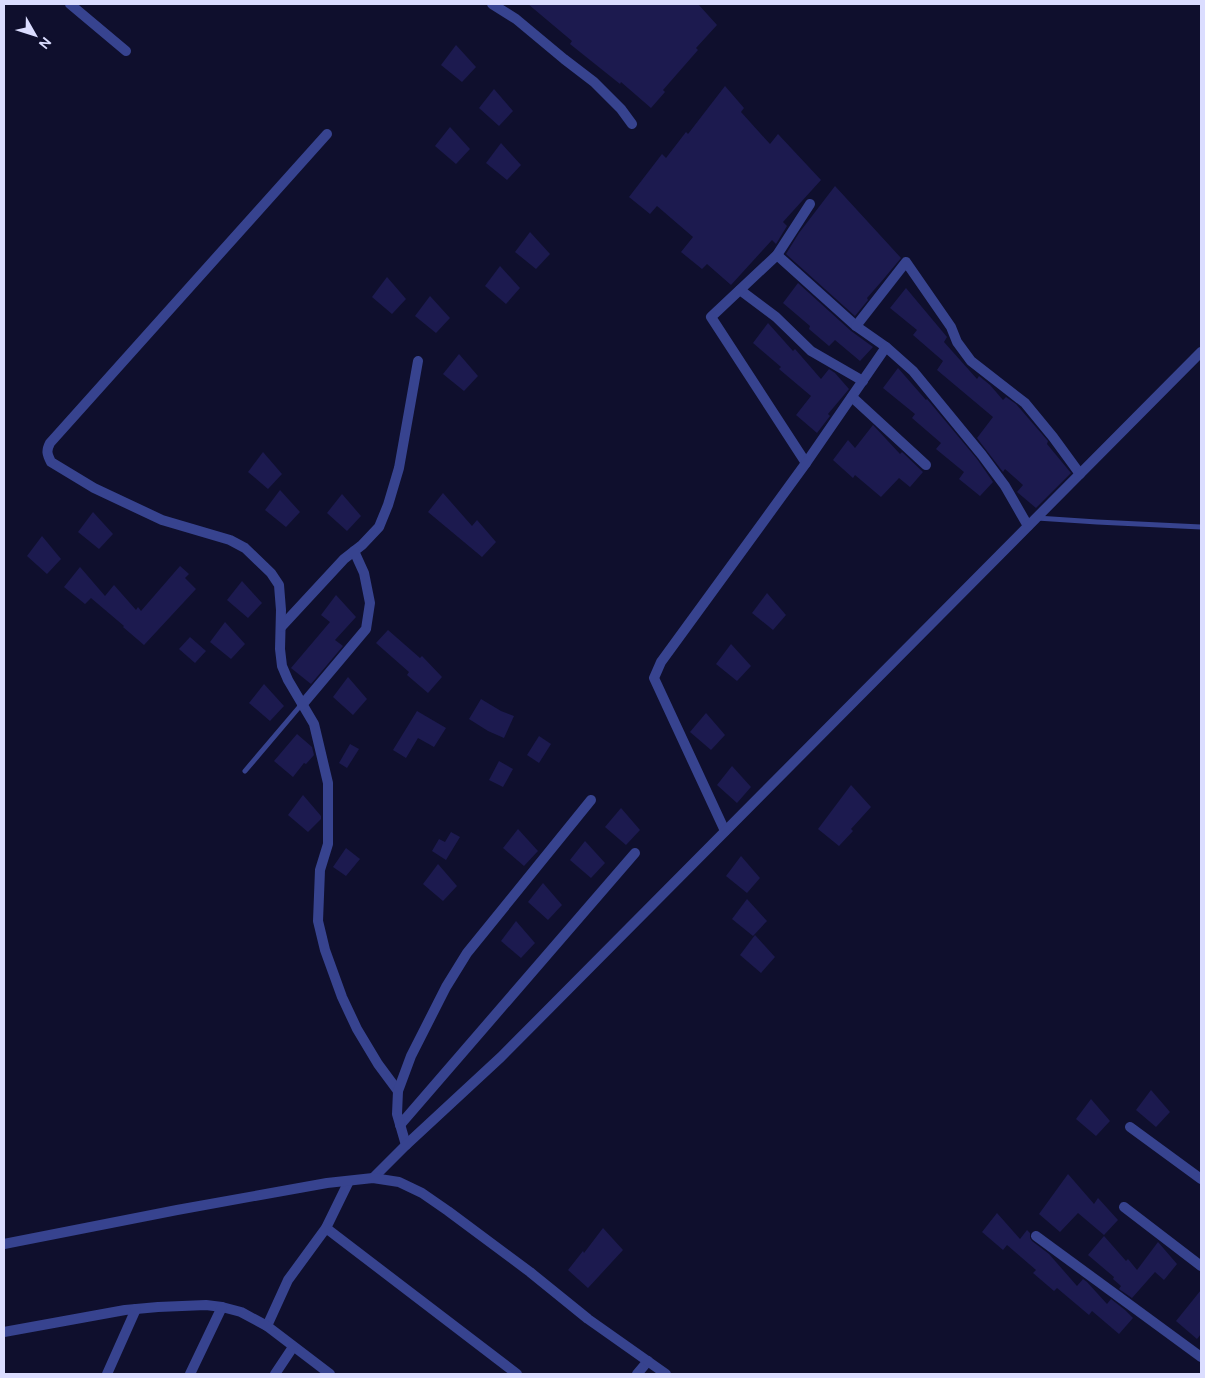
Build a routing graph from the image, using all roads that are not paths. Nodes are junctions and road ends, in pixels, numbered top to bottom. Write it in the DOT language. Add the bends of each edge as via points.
graph roads {
  1 [pos="70,4"];
  2 [pos="492,4"];
  3 [pos="126,51"];
  4 [pos="632,124"];
  5 [pos="327,134"];
  6 [pos="810,204"];
  7 [pos="777,255"];
  8 [pos="740,290"];
  9 [pos="856,326"];
  10 [pos="886,348"];
  11 [pos="1201,352"];
  12 [pos="418,361"];
  13 [pos="863,381"];
  14 [pos="852,397"];
  15 [pos="806,463"];
  16 [pos="926,464"];
  17 [pos="1080,474"];
  18 [pos="1037,518"];
  19 [pos="1028,526"];
  20 [pos="1201,527"];
  21 [pos="354,551"];
  22 [pos="280,627"];
  23 [pos="302,704"];
  24 [pos="244,771"];
  25 [pos="591,800"];
  26 [pos="725,831"];
  27 [pos="635,853"];
  28 [pos="398,1091"];
  29 [pos="400,1125"];
  30 [pos="1130,1127"];
  31 [pos="406,1144"];
  32 [pos="373,1178"];
  33 [pos="1201,1178"];
  34 [pos="349,1181"];
  35 [pos="1124,1207"];
  36 [pos="326,1228"];
  37 [pos="1036,1236"];
  38 [pos="4,1244"];
  39 [pos="1201,1266"];
  40 [pos="222,1307"];
  41 [pos="136,1309"];
  42 [pos="267,1326"];
  43 [pos="4,1332"];
  44 [pos="293,1347"];
  45 [pos="1201,1356"];
  46 [pos="648,1361"];
  47 [pos="107,1374"];
  48 [pos="190,1374"];
  49 [pos="275,1374"];
  50 [pos="330,1374"];
  51 [pos="517,1374"];
  52 [pos="637,1374"];
  53 [pos="666,1374"];
  1 -- 3 [label="street"];
  2 -- 4 [label="street" via="516,19 594,82"];
  5 -- 22 [label="street" via="47,450 51,462 94,488 162,520 230,540 245,548 271,573 278,585"];
  6 -- 7 [label="street"];
  7 -- 8 [label="street"];
  7 -- 9 [label="street"];
  8 -- 13 [label="street" via="776,317 811,351"];
  8 -- 15 [label="street" via="711,317"];
  9 -- 10 [label="street"];
  9 -- 17 [label="street" via="906,262 971,361 1025,404"];
  10 -- 13 [label="street"];
  10 -- 19 [label="street" via="913,371 982,455"];
  11 -- 17 [label="street"];
  12 -- 21 [label="street" via="400,468 388,505 380,527"];
  13 -- 14 [label="street"];
  14 -- 15 [label="street"];
  14 -- 16 [label="street"];
  15 -- 26 [label="street" via="661,662 654,678"];
  17 -- 18 [label="street"];
  18 -- 19 [label="street"];
  18 -- 20 [label="lane"];
  19 -- 26 [label="street"];
  21 -- 22 [label="street"];
  21 -- 23 [label="street" via="364,573 370,603 366,629"];
  22 -- 23 [label="street" via="282,666"];
  23 -- 24 [label="lane"];
  23 -- 28 [label="street" via="314,724 328,783 328,844 320,870 318,921 357,1029"];
  25 -- 28 [label="street" via="467,953 427,1023"];
  26 -- 31 [label="street" via="501,1057"];
  27 -- 29 [label="street"];
  28 -- 29 [label="street"];
  29 -- 31 [label="street"];
  30 -- 33 [label="street"];
  31 -- 32 [label="street"];
  32 -- 34 [label="street"];
  32 -- 46 [label="street" via="399,1182 422,1193"];
  34 -- 36 [label="street"];
  34 -- 38 [label="street"];
  35 -- 39 [label="street"];
  36 -- 42 [label="street" via="288,1280"];
  36 -- 51 [label="street"];
  37 -- 45 [label="street"];
  40 -- 41 [label="street"];
  40 -- 42 [label="street" via="241,1312"];
  40 -- 48 [label="street"];
  41 -- 43 [label="street"];
  41 -- 47 [label="street"];
  42 -- 44 [label="street"];
  44 -- 49 [label="street"];
  44 -- 50 [label="street"];
  46 -- 52 [label="street"];
  46 -- 53 [label="street"];
}
